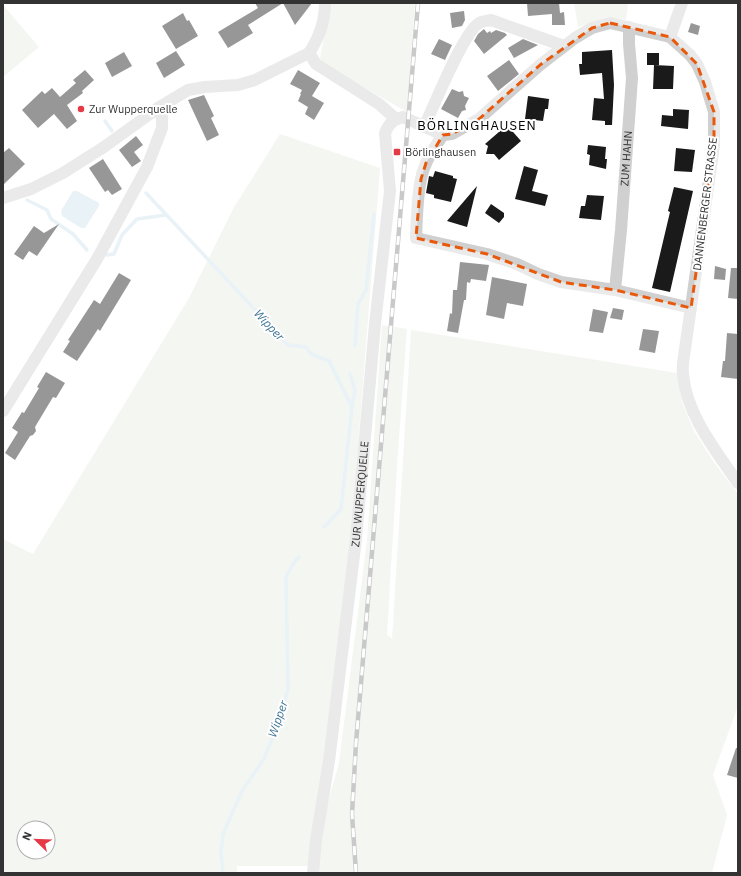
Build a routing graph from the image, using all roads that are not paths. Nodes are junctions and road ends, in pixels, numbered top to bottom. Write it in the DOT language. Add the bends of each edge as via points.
graph roads {
  1 [pos="325,3"];
  2 [pos="682,3"];
  3 [pos="629,27"];
  4 [pos="670,37"];
  5 [pos="564,46"];
  6 [pos="309,54"];
  7 [pos="158,108"];
  8 [pos="396,119"];
  9 [pos="424,126"];
  10 [pos="443,135"];
  11 [pos="3,198"];
  12 [pos="615,290"];
  13 [pos="691,308"];
  14 [pos="3,411"];
  15 [pos="738,483"];
  16 [pos="313,873"];
  1 -- 6 [label="street" via="321,30"];
  2 -- 4 [label="street"];
  3 -- 4 [label="street, DANNENBERGER STRASSE"];
  3 -- 5 [label="street, DANNENBERGER STRASSE" via="610,23 592,28"];
  3 -- 12 [label="street, ZUM HAHN" via="632,78"];
  4 -- 13 [label="street, DANNENBERGER STRASSE" via="697,64 714,112 714,144"];
  5 -- 9 [label="street" via="491,20 479,23 468,34"];
  5 -- 10 [label="street, DANNENBERGER STRASSE" via="478,119 452,134"];
  6 -- 7 [label="street" via="255,80 188,90"];
  6 -- 8 [label="street" via="316,64 379,104"];
  7 -- 11 [label="street" via="104,148 63,173 31,189"];
  7 -- 14 [label="street" via="162,117 162,128 147,167 96,259"];
  8 -- 9 [label="street" via="403,117"];
  8 -- 16 [label="street, ZUR WUPPERQUELLE" via="388,125 385,133 390,191 356,539"];
  9 -- 10 [label="street"];
  10 -- 12 [label="street" via="426,163 421,179 416,238 487,254 561,282"];
  12 -- 13 [label="street"];
  13 -- 15 [label="street, DANNENBERGER STRASSE" via="683,373 688,398 698,423"];
}
